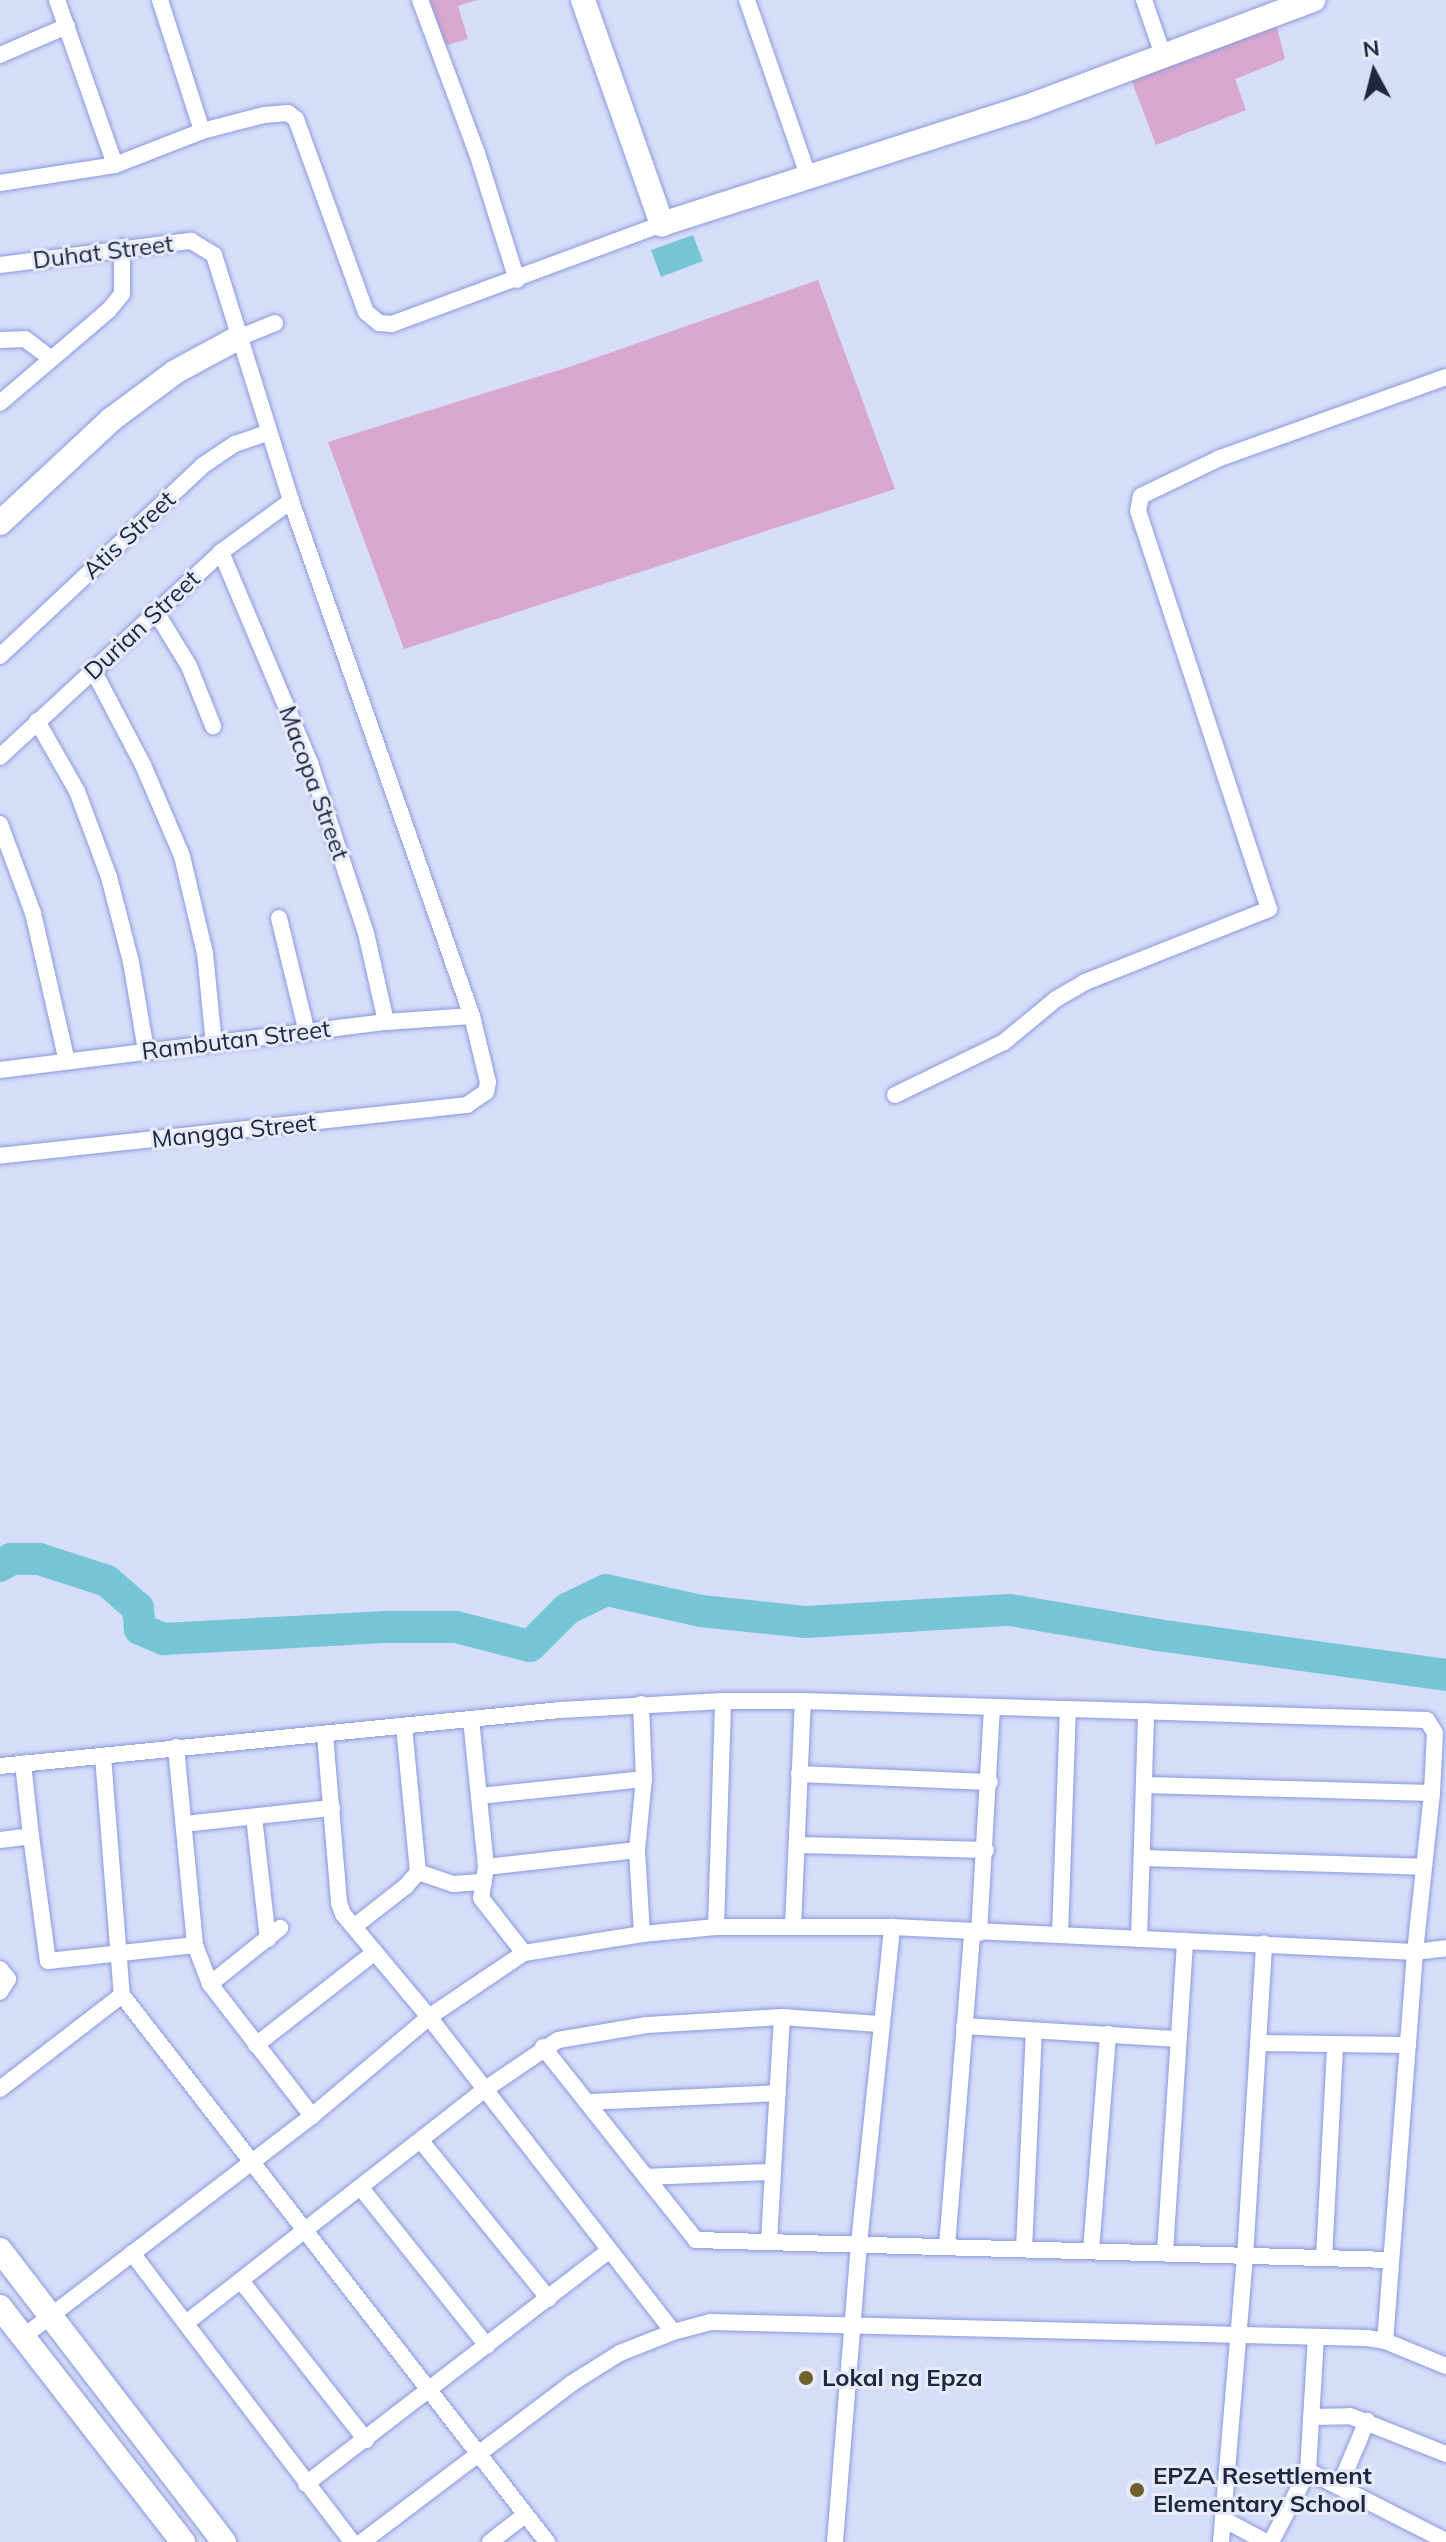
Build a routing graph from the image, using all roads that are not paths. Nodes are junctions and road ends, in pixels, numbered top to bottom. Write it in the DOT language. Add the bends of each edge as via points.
graph roads {
  1 [pos="57,0"];
  2 [pos="160,0"];
  3 [pos="420,0"];
  4 [pos="583,0"];
  5 [pos="747,0"];
  6 [pos="1144,0"];
  7 [pos="1305,1"];
  8 [pos="67,26"];
  9 [pos="0,55"];
  10 [pos="1163,55"];
  11 [pos="202,131"];
  12 [pos="115,165"];
  13 [pos="808,175"];
  14 [pos="0,183"];
  15 [pos="662,224"];
  16 [pos="122,247"];
  17 [pos="0,265"];
  18 [pos="517,280"];
  19 [pos="275,323"];
  20 [pos="238,338"];
  21 [pos="0,340"];
  22 [pos="50,358"];
  23 [pos="1446,377"];
  24 [pos="0,403"];
  25 [pos="269,432"];
  26 [pos="291,501"];
  27 [pos="0,523"];
  28 [pos="221,552"];
  29 [pos="156,612"];
  30 [pos="0,656"];
  31 [pos="93,670"];
  32 [pos="37,721"];
  33 [pos="213,726"];
  34 [pos="0,757"];
  35 [pos="0,824"];
  36 [pos="279,918"];
  37 [pos="472,1016"];
  38 [pos="386,1022"];
  39 [pos="307,1033"];
  40 [pos="214,1044"];
  41 [pos="146,1051"];
  42 [pos="67,1061"];
  43 [pos="0,1070"];
  44 [pos="895,1095"];
  45 [pos="0,1156"];
  46 [pos="723,1701"];
  47 [pos="803,1701"];
  48 [pos="641,1704"];
  49 [pos="992,1707"];
  50 [pos="1068,1709"];
  51 [pos="1146,1711"];
  52 [pos="471,1719"];
  53 [pos="404,1727"];
  54 [pos="325,1735"];
  55 [pos="176,1747"];
  56 [pos="103,1756"];
  57 [pos="23,1763"];
  58 [pos="0,1766"];
  59 [pos="799,1774"];
  60 [pos="644,1779"];
  61 [pos="990,1782"];
  62 [pos="1145,1785"];
  63 [pos="1432,1793"];
  64 [pos="479,1796"];
  65 [pos="332,1808"];
  66 [pos="254,1817"];
  67 [pos="184,1824"];
  68 [pos="31,1836"];
  69 [pos="0,1840"];
  70 [pos="798,1845"];
  71 [pos="637,1850"];
  72 [pos="986,1850"];
  73 [pos="1143,1858"];
  74 [pos="1423,1867"];
  75 [pos="418,1872"];
  76 [pos="485,1875"];
  77 [pos="355,1926"];
  78 [pos="716,1927"];
  79 [pos="793,1927"];
  80 [pos="892,1927"];
  81 [pos="976,1933"];
  82 [pos="642,1934"];
  83 [pos="1060,1935"];
  84 [pos="1139,1939"];
  85 [pos="1185,1941"];
  86 [pos="1264,1944"];
  87 [pos="195,1945"];
  88 [pos="1446,1948"];
  89 [pos="120,1952"];
  90 [pos="375,1952"];
  91 [pos="1415,1952"];
  92 [pos="524,1953"];
  93 [pos="0,1969"];
  94 [pos="210,1984"];
  95 [pos="0,1992"];
  96 [pos="122,1995"];
  97 [pos="429,2017"];
  98 [pos="782,2017"];
  99 [pos="879,2024"];
  100 [pos="964,2026"];
  101 [pos="1034,2031"];
  102 [pos="1108,2034"];
  103 [pos="1179,2039"];
  104 [pos="1258,2043"];
  105 [pos="256,2045"];
  106 [pos="1335,2045"];
  107 [pos="1408,2045"];
  108 [pos="543,2047"];
  109 [pos="1,2085"];
  110 [pos="484,2090"];
  111 [pos="778,2093"];
  112 [pos="589,2102"];
  113 [pos="312,2116"];
  114 [pos="421,2141"];
  115 [pos="252,2162"];
  116 [pos="773,2172"];
  117 [pos="646,2177"];
  118 [pos="361,2188"];
  119 [pos="304,2231"];
  120 [pos="769,2241"];
  121 [pos="859,2243"];
  122 [pos="947,2246"];
  123 [pos="1024,2249"];
  124 [pos="0,2250"];
  125 [pos="609,2251"];
  126 [pos="1091,2251"];
  127 [pos="1165,2252"];
  128 [pos="132,2253"];
  129 [pos="1245,2257"];
  130 [pos="1324,2258"];
  131 [pos="1390,2260"];
  132 [pos="242,2282"];
  133 [pos="549,2299"];
  134 [pos="0,2307"];
  135 [pos="51,2315"];
  136 [pos="186,2323"];
  137 [pos="852,2326"];
  138 [pos="673,2332"];
  139 [pos="1238,2335"];
  140 [pos="23,2337"];
  141 [pos="1316,2337"];
  142 [pos="1385,2341"];
  143 [pos="487,2346"];
  144 [pos="1446,2366"];
  145 [pos="427,2392"];
  146 [pos="1311,2417"];
  147 [pos="1367,2421"];
  148 [pos="366,2440"];
  149 [pos="1446,2454"];
  150 [pos="480,2455"];
  151 [pos="1308,2471"];
  152 [pos="306,2484"];
  153 [pos="1339,2487"];
  154 [pos="525,2515"];
  155 [pos="1223,2519"];
  156 [pos="1446,2541"];
  157 [pos="183,2542"];
  158 [pos="224,2542"];
  159 [pos="352,2542"];
  160 [pos="362,2542"];
  161 [pos="490,2542"];
  162 [pos="547,2542"];
  163 [pos="835,2542"];
  164 [pos="1221,2542"];
  165 [pos="1268,2542"];
  1 -- 8 [label="street"];
  2 -- 11 [label="street"];
  3 -- 18 [label="street"];
  4 -- 15 [label="street"];
  5 -- 13 [label="street"];
  6 -- 10 [label="street"];
  7 -- 10 [label="street"];
  8 -- 9 [label="street"];
  8 -- 12 [label="street"];
  10 -- 13 [label="street" via="1024,108"];
  11 -- 12 [label="street"];
  11 -- 18 [label="street" via="277,113 296,119 366,312 379,323 392,324"];
  12 -- 14 [label="street"];
  13 -- 15 [label="street"];
  15 -- 18 [label="street"];
  16 -- 17 [label="street, Duhat Street"];
  16 -- 20 [label="street, Duhat Street" via="191,241 205,247 214,255"];
  16 -- 22 [label="street" via="122,294"];
  19 -- 20 [label="street"];
  20 -- 25 [label="street"];
  20 -- 27 [label="street" via="175,372 112,419"];
  21 -- 22 [label="street" via="25,339"];
  22 -- 24 [label="street"];
  23 -- 44 [label="street" via="1220,458 1141,496 1138,511 1269,909 1085,982 1004,1042"];
  25 -- 26 [label="street"];
  25 -- 30 [label="street, Atis Street" via="235,444 202,466"];
  26 -- 28 [label="street, Durian Street"];
  26 -- 37 [label="street"];
  28 -- 29 [label="street, Durian Street"];
  28 -- 38 [label="street, Macopa Street" via="310,763 366,933"];
  29 -- 31 [label="street, Durian Street"];
  29 -- 33 [label="street" via="189,666"];
  31 -- 32 [label="street, Durian Street"];
  31 -- 40 [label="street" via="143,765 182,856 205,953"];
  32 -- 34 [label="street, Durian Street"];
  32 -- 41 [label="street" via="77,791 109,877"];
  35 -- 42 [label="street" via="33,913"];
  36 -- 39 [label="street"];
  37 -- 38 [label="street, Rambutan Street"];
  37 -- 45 [label="street, Mangga Street" via="488,1082 486,1092 467,1105"];
  38 -- 39 [label="street, Rambutan Street"];
  39 -- 40 [label="street, Rambutan Street"];
  40 -- 41 [label="street, Rambutan Street"];
  41 -- 42 [label="street, Rambutan Street"];
  42 -- 43 [label="street, Rambutan Street"];
  46 -- 47 [label="street"];
  46 -- 48 [label="street"];
  46 -- 78 [label="street"];
  47 -- 49 [label="street"];
  47 -- 59 [label="street"];
  48 -- 52 [label="street"];
  48 -- 60 [label="street"];
  49 -- 50 [label="street"];
  49 -- 61 [label="street"];
  50 -- 51 [label="street"];
  50 -- 83 [label="street"];
  51 -- 62 [label="street"];
  51 -- 63 [label="street" via="1427,1720 1435,1733"];
  52 -- 53 [label="street"];
  52 -- 64 [label="street"];
  53 -- 54 [label="street"];
  53 -- 75 [label="street"];
  54 -- 55 [label="street"];
  54 -- 65 [label="street"];
  55 -- 56 [label="street"];
  55 -- 67 [label="street"];
  56 -- 57 [label="street"];
  56 -- 89 [label="street"];
  57 -- 58 [label="street"];
  57 -- 68 [label="street"];
  59 -- 61 [label="street"];
  59 -- 70 [label="street"];
  60 -- 64 [label="street"];
  60 -- 71 [label="street"];
  61 -- 72 [label="street"];
  62 -- 63 [label="street"];
  62 -- 73 [label="street"];
  63 -- 74 [label="street"];
  64 -- 76 [label="street"];
  65 -- 66 [label="street"];
  65 -- 77 [label="street" via="339,1903"];
  66 -- 67 [label="street"];
  66 -- 94 [label="street" via="274,1934"];
  67 -- 87 [label="street"];
  68 -- 69 [label="street"];
  68 -- 89 [label="street" via="48,1961"];
  70 -- 72 [label="street"];
  70 -- 79 [label="street"];
  71 -- 76 [label="street"];
  71 -- 82 [label="street"];
  72 -- 81 [label="street"];
  73 -- 74 [label="street"];
  73 -- 84 [label="street"];
  74 -- 91 [label="street"];
  75 -- 76 [label="street" via="453,1884"];
  75 -- 77 [label="street"];
  76 -- 92 [label="street" via="482,1902"];
  77 -- 90 [label="street"];
  78 -- 79 [label="street"];
  78 -- 82 [label="street"];
  79 -- 80 [label="street"];
  80 -- 81 [label="street"];
  80 -- 99 [label="street"];
  81 -- 83 [label="street"];
  81 -- 100 [label="street"];
  82 -- 92 [label="street"];
  83 -- 84 [label="street"];
  84 -- 85 [label="street"];
  85 -- 86 [label="street"];
  85 -- 103 [label="street"];
  86 -- 91 [label="street"];
  86 -- 104 [label="street"];
  87 -- 89 [label="street"];
  87 -- 94 [label="street"];
  88 -- 91 [label="street"];
  89 -- 96 [label="street"];
  90 -- 97 [label="street"];
  90 -- 105 [label="street"];
  91 -- 107 [label="street"];
  92 -- 97 [label="street"];
  93 -- 95 [label="street" via="8,1979"];
  94 -- 105 [label="street"];
  96 -- 109 [label="street"];
  96 -- 115 [label="street"];
  97 -- 110 [label="street"];
  97 -- 113 [label="street"];
  98 -- 99 [label="street"];
  98 -- 108 [label="street" via="647,2025"];
  98 -- 111 [label="street"];
  99 -- 121 [label="street"];
  100 -- 101 [label="street"];
  100 -- 122 [label="street"];
  101 -- 102 [label="street"];
  101 -- 123 [label="street"];
  102 -- 103 [label="street"];
  102 -- 126 [label="street"];
  103 -- 127 [label="street"];
  104 -- 106 [label="street"];
  104 -- 129 [label="street"];
  105 -- 113 [label="street"];
  106 -- 107 [label="street"];
  106 -- 130 [label="street"];
  107 -- 131 [label="street"];
  108 -- 110 [label="street"];
  108 -- 112 [label="street"];
  110 -- 114 [label="street"];
  110 -- 125 [label="street"];
  111 -- 112 [label="street"];
  111 -- 116 [label="street"];
  112 -- 117 [label="street"];
  113 -- 115 [label="street"];
  114 -- 118 [label="street"];
  114 -- 133 [label="street"];
  115 -- 119 [label="street"];
  115 -- 128 [label="street"];
  116 -- 117 [label="street"];
  116 -- 120 [label="street"];
  117 -- 120 [label="street" via="696,2240"];
  118 -- 119 [label="street"];
  118 -- 143 [label="street"];
  119 -- 132 [label="street"];
  119 -- 145 [label="street"];
  120 -- 121 [label="street"];
  121 -- 122 [label="street"];
  121 -- 137 [label="street"];
  122 -- 123 [label="street"];
  123 -- 126 [label="street"];
  124 -- 135 [label="street"];
  125 -- 133 [label="street"];
  125 -- 138 [label="street"];
  126 -- 127 [label="street"];
  127 -- 129 [label="street"];
  128 -- 135 [label="street"];
  128 -- 136 [label="street"];
  129 -- 130 [label="street"];
  129 -- 139 [label="street"];
  130 -- 131 [label="street"];
  131 -- 142 [label="street"];
  132 -- 136 [label="street"];
  132 -- 148 [label="street"];
  133 -- 143 [label="street"];
  134 -- 140 [label="street"];
  135 -- 140 [label="street"];
  135 -- 158 [label="street"];
  136 -- 152 [label="street"];
  137 -- 138 [label="street" via="711,2322"];
  137 -- 139 [label="street"];
  137 -- 163 [label="street"];
  138 -- 150 [label="street" via="620,2353 572,2383"];
  139 -- 141 [label="street"];
  139 -- 155 [label="street"];
  140 -- 157 [label="street"];
  141 -- 142 [label="street"];
  141 -- 146 [label="street"];
  142 -- 144 [label="street"];
  143 -- 145 [label="street"];
  145 -- 148 [label="street"];
  145 -- 150 [label="street"];
  146 -- 147 [label="street"];
  146 -- 151 [label="street"];
  147 -- 149 [label="street"];
  147 -- 153 [label="street"];
  148 -- 152 [label="street"];
  150 -- 154 [label="street"];
  150 -- 160 [label="street"];
  151 -- 153 [label="street"];
  151 -- 165 [label="street"];
  152 -- 159 [label="street"];
  153 -- 156 [label="street"];
  154 -- 161 [label="street"];
  154 -- 162 [label="street"];
  155 -- 164 [label="street"];
  155 -- 165 [label="street"];
}
